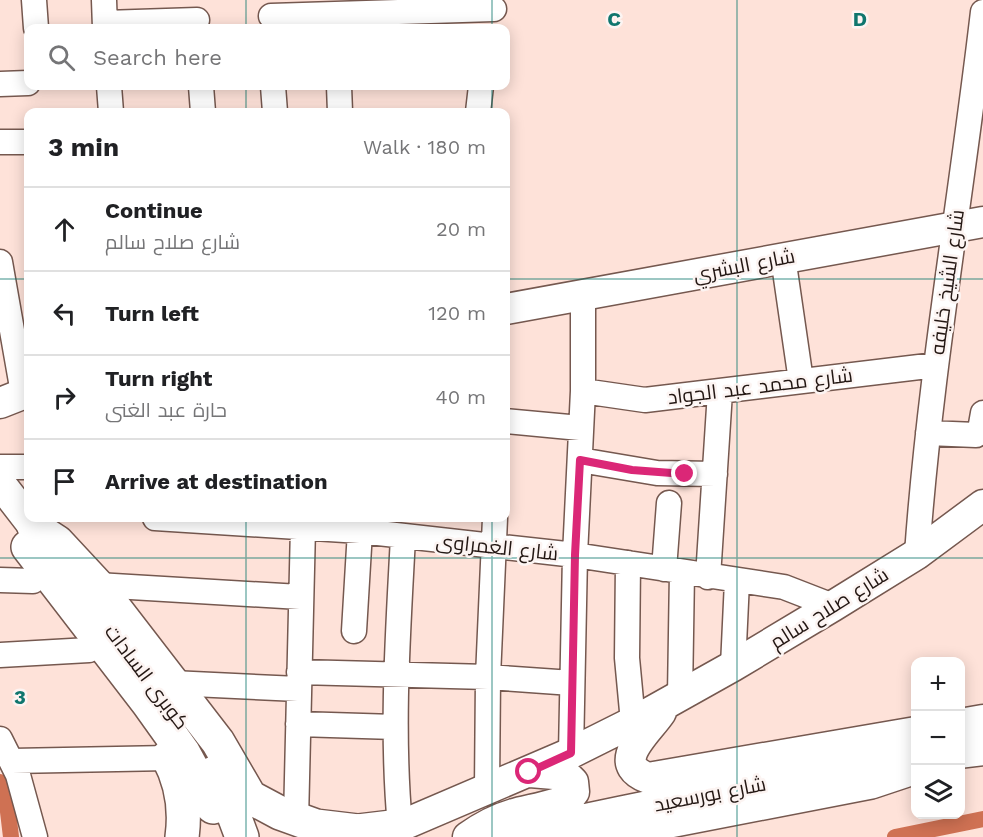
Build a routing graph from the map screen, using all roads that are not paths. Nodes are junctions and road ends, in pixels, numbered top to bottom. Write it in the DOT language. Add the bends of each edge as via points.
graph roads {
  1 [pos="34,0"];
  2 [pos="983,12"];
  3 [pos="494,13"];
  4 [pos="336,14"];
  5 [pos="271,15"];
  6 [pos="197,16"];
  7 [pos="105,17"];
  8 [pos="983,18"];
  9 [pos="36,24"];
  10 [pos="24,83"];
  11 [pos="0,84"];
  12 [pos="109,90"];
  13 [pos="201,90"];
  14 [pos="273,90"];
  15 [pos="339,90"];
  16 [pos="481,90"];
  17 [pos="111,108"];
  18 [pos="203,108"];
  19 [pos="275,108"];
  20 [pos="340,108"];
  21 [pos="479,108"];
  22 [pos="976,125"];
  23 [pos="0,142"];
  24 [pos="24,142"];
  25 [pos="969,224"];
  26 [pos="783,257"];
  27 [pos="0,267"];
  28 [pos="583,296"];
  29 [pos="510,308"];
  30 [pos="936,365"];
  31 [pos="801,381"];
  32 [pos="583,391"];
  33 [pos="720,392"];
  34 [pos="17,396"];
  35 [pos="983,413"];
  36 [pos="510,421"];
  37 [pos="580,428"];
  38 [pos="928,433"];
  39 [pos="580,460"];
  40 [pos="0,467"];
  41 [pos="24,467"];
  42 [pos="715,474"];
  43 [pos="0,483"];
  44 [pos="669,503"];
  45 [pos="983,505"];
  46 [pos="23,522"];
  47 [pos="229,522"];
  48 [pos="495,522"];
  49 [pos="303,526"];
  50 [pos="434,528"];
  51 [pos="360,531"];
  52 [pos="403,537"];
  53 [pos="494,547"];
  54 [pos="917,554"];
  55 [pos="575,555"];
  56 [pos="628,563"];
  57 [pos="673,570"];
  58 [pos="708,576"];
  59 [pos="0,579"];
  60 [pos="33,581"];
  61 [pos="736,581"];
  62 [pos="96,585"];
  63 [pos="300,597"];
  64 [pos="833,606"];
  65 [pos="354,631"];
  66 [pos="89,650"];
  67 [pos="0,655"];
  68 [pos="733,666"];
  69 [pos="396,674"];
  70 [pos="488,677"];
  71 [pos="298,681"];
  72 [pos="172,683"];
  73 [pos="572,683"];
  74 [pos="674,699"];
  75 [pos="633,722"];
  76 [pos="298,724"];
  77 [pos="395,728"];
  78 [pos="977,728"];
  79 [pos="911,733"];
  80 [pos="0,739"];
  81 [pos="965,746"];
  82 [pos="183,751"];
  83 [pos="571,753"];
  84 [pos="12,760"];
  85 [pos="911,760"];
  86 [pos="911,768"];
  87 [pos="529,772"];
  88 [pos="487,789"];
  89 [pos="250,797"];
  90 [pos="296,820"];
  91 [pos="183,821"];
  92 [pos="387,831"];
  93 [pos="35,837"];
  94 [pos="194,837"];
  95 [pos="224,837"];
  96 [pos="242,837"];
  97 [pos="264,837"];
  98 [pos="468,837"];
  99 [pos="506,837"];
  100 [pos="587,837"];
  1 -- 9 [label="street"];
  2 -- 8 [label="street, شارع الشيخ خليفه"];
  3 -- 4 [label="street"];
  4 -- 5 [label="street"];
  6 -- 7 [label="street"];
  8 -- 22 [label="street, شارع الشيخ خليفه"];
  10 -- 11 [label="street"];
  12 -- 17 [label="street"];
  13 -- 18 [label="street"];
  14 -- 19 [label="street"];
  15 -- 20 [label="street"];
  16 -- 21 [label="street"];
  22 -- 25 [label="street, شارع الشيخ خليفه"];
  23 -- 24 [label="street"];
  25 -- 26 [label="main road, شارع البشري"];
  25 -- 30 [label="street, شارع الشيخ خليفه"];
  26 -- 28 [label="main road, شارع البشري"];
  26 -- 31 [label="street"];
  27 -- 34 [label="street"];
  28 -- 29 [label="main road, شارع البشري"];
  28 -- 32 [label="street"];
  30 -- 31 [label="street, شارع محمد عبد الجواد"];
  30 -- 38 [label="street, شارع الشيخ خليفه"];
  31 -- 33 [label="street, شارع محمد عبد الجواد"];
  32 -- 33 [label="street, شارع محمد عبد الجواد" via="645,400"];
  32 -- 37 [label="street"];
  33 -- 42 [label="street"];
  35 -- 38 [label="street" via="976,435"];
  36 -- 37 [label="street"];
  37 -- 39 [label="street"];
  38 -- 54 [label="street, شارع الشيخ خليفه"];
  39 -- 42 [label="street" via="657,473"];
  39 -- 55 [label="street"];
  40 -- 41 [label="street"];
  42 -- 58 [label="street"];
  43 -- 46 [label="main road"];
  44 -- 57 [label="street"];
  45 -- 54 [label="main road, شارع صلاح سالم"];
  46 -- 60 [label="highway"];
  46 -- 62 [label="highway" via="66,551"];
  46 -- 82 [label="highway, كوبرى السادات"];
  47 -- 49 [label="street, شارع الغمراوى"];
  48 -- 53 [label="street"];
  49 -- 51 [label="street, شارع الغمراوى"];
  49 -- 63 [label="street"];
  50 -- 52 [label="street, شارع الغمراوى"];
  50 -- 53 [label="street, شارع الغمراوى"];
  51 -- 52 [label="street, شارع الغمراوى"];
  51 -- 65 [label="street"];
  52 -- 69 [label="street"];
  53 -- 55 [label="street, شارع الغمراوى"];
  53 -- 70 [label="street"];
  54 -- 64 [label="main road, شارع صلاح سالم"];
  55 -- 56 [label="street, شارع الغمراوى"];
  55 -- 73 [label="street"];
  56 -- 57 [label="street, شارع الغمراوى"];
  56 -- 75 [label="street" via="627,658"];
  57 -- 58 [label="street, شارع الغمراوى"];
  57 -- 74 [label="street"];
  58 -- 61 [label="street, شارع الغمراوى"];
  59 -- 60 [label="street"];
  60 -- 66 [label="highway"];
  61 -- 64 [label="street, شارع الغمراوى" via="784,587"];
  61 -- 68 [label="street"];
  62 -- 63 [label="street"];
  62 -- 72 [label="highway"];
  63 -- 71 [label="street"];
  64 -- 68 [label="main road, شارع صلاح سالم"];
  66 -- 67 [label="street"];
  66 -- 82 [label="highway" via="138,711"];
  68 -- 74 [label="main road, شارع صلاح سالم"];
  69 -- 70 [label="street"];
  69 -- 71 [label="street"];
  69 -- 77 [label="street"];
  70 -- 73 [label="street"];
  70 -- 88 [label="street"];
  71 -- 72 [label="street"];
  71 -- 76 [label="street"];
  72 -- 89 [label="highway" via="218,742"];
  73 -- 83 [label="street"];
  74 -- 75 [label="main road, شارع صلاح سالم"];
  74 -- 79 [label="main road, شارع صلاح سالم" via="631,750 633,768 640,775 648,778"];
  75 -- 83 [label="main road, شارع صلاح سالم"];
  76 -- 77 [label="street"];
  76 -- 90 [label="street"];
  77 -- 92 [label="street" via="396,780"];
  78 -- 81 [label="main road"];
  80 -- 84 [label="street"];
  82 -- 84 [label="street"];
  82 -- 91 [label="highway"];
  82 -- 95 [label="highway, كوبرى السادات"];
  82 -- 96 [label="highway, كوبرى السادات" via="227,797"];
  83 -- 87 [label="main road, شارع صلاح سالم"];
  84 -- 93 [label="street"];
  85 -- 99 [label="main road, شارع بورسعيد" via="665,803"];
  86 -- 100 [label="highway" via="870,782"];
  87 -- 88 [label="main road, شارع صلاح سالم"];
  87 -- 98 [label="main road" via="566,775 573,782 574,792 567,800 506,817"];
  88 -- 92 [label="main road, شارع صلاح سالم"];
  89 -- 90 [label="highway"];
  89 -- 97 [label="highway"];
  90 -- 92 [label="highway" via="336,830"];
  91 -- 94 [label="highway"];
}
